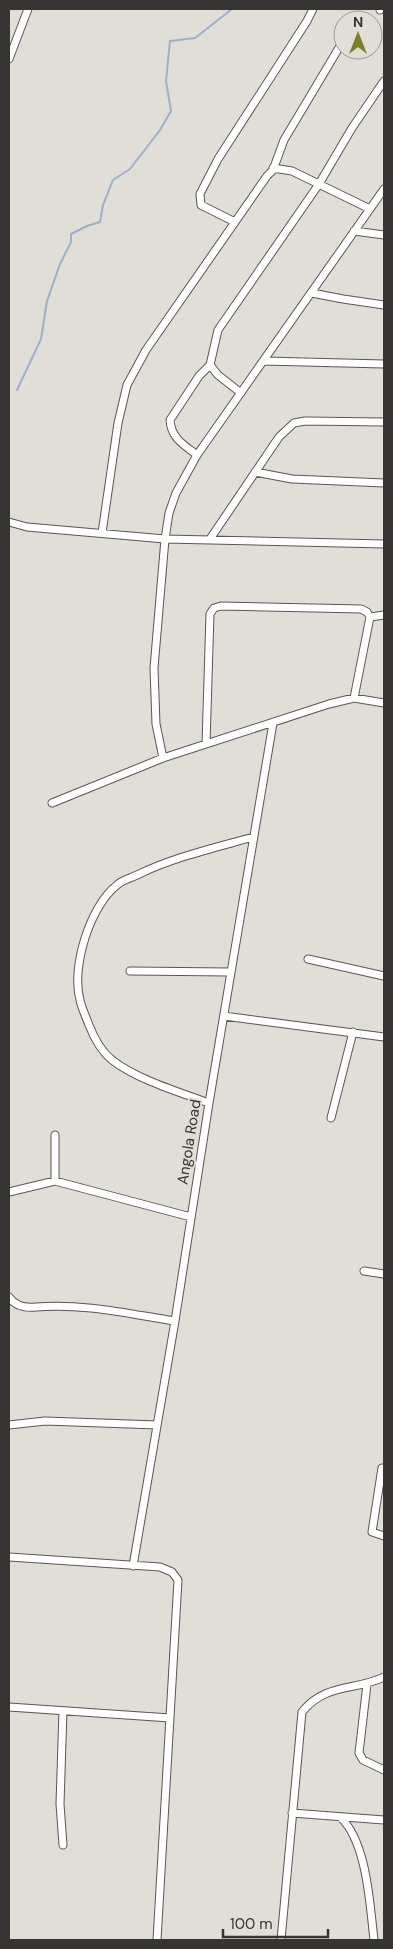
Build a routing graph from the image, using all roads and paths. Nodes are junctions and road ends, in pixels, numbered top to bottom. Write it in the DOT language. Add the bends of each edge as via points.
graph roads {
  1 [pos="28,9"];
  2 [pos="313,9"];
  3 [pos="333,58"];
  4 [pos="9,59"];
  5 [pos="384,81"];
  6 [pos="273,168"];
  7 [pos="319,184"];
  8 [pos="384,189"];
  9 [pos="370,209"];
  10 [pos="235,222"];
  11 [pos="354,231"];
  12 [pos="384,235"];
  13 [pos="312,293"];
  14 [pos="384,304"];
  15 [pos="264,361"];
  16 [pos="384,364"];
  17 [pos="210,365"];
  18 [pos="241,393"];
  19 [pos="384,422"];
  20 [pos="197,455"];
  21 [pos="255,472"];
  22 [pos="384,483"];
  23 [pos="9,522"];
  24 [pos="102,533"];
  25 [pos="165,538"];
  26 [pos="210,539"];
  27 [pos="384,544"];
  28 [pos="384,615"];
  29 [pos="370,616"];
  30 [pos="354,698"];
  31 [pos="384,703"];
  32 [pos="273,723"];
  33 [pos="206,744"];
  34 [pos="163,758"];
  35 [pos="52,803"];
  36 [pos="253,837"];
  37 [pos="308,958"];
  38 [pos="130,971"];
  39 [pos="230,972"];
  40 [pos="384,976"];
  41 [pos="224,1016"];
  42 [pos="353,1032"];
  43 [pos="384,1037"];
  44 [pos="209,1103"];
  45 [pos="331,1118"];
  46 [pos="55,1135"];
  47 [pos="54,1181"];
  48 [pos="9,1192"];
  49 [pos="191,1218"];
  50 [pos="364,1270"];
  51 [pos="384,1274"];
  52 [pos="9,1297"];
  53 [pos="175,1321"];
  54 [pos="9,1425"];
  55 [pos="157,1425"];
  56 [pos="382,1468"];
  57 [pos="384,1536"];
  58 [pos="9,1557"];
  59 [pos="133,1566"];
  60 [pos="384,1677"];
  61 [pos="367,1684"];
  62 [pos="9,1707"];
  63 [pos="63,1711"];
  64 [pos="170,1718"];
  65 [pos="384,1770"];
  66 [pos="292,1813"];
  67 [pos="340,1816"];
  68 [pos="384,1820"];
  69 [pos="63,1845"];
  70 [pos="156,1940"];
  71 [pos="281,1940"];
  72 [pos="374,1940"];
  1 -- 4 [label="street"];
  2 -- 10 [label="street" via="218,159 200,194 201,205"];
  3 -- 6 [label="street" via="284,140"];
  5 -- 7 [label="street"];
  6 -- 7 [label="street" via="292,171"];
  6 -- 10 [label="street"];
  7 -- 9 [label="street"];
  7 -- 17 [label="street" via="218,330"];
  8 -- 9 [label="street"];
  9 -- 11 [label="street"];
  10 -- 24 [label="street" via="146,350 127,385 118,423"];
  11 -- 12 [label="street"];
  11 -- 13 [label="street"];
  13 -- 14 [label="street"];
  13 -- 15 [label="street"];
  15 -- 16 [label="street"];
  15 -- 18 [label="street"];
  17 -- 18 [label="street"];
  17 -- 20 [label="street" via="170,420 176,439"];
  18 -- 20 [label="street"];
  19 -- 21 [label="street" via="294,423"];
  20 -- 25 [label="street" via="176,493"];
  21 -- 22 [label="street" via="292,480"];
  21 -- 26 [label="street"];
  23 -- 24 [label="street" via="27,527"];
  24 -- 25 [label="street"];
  25 -- 26 [label="street"];
  25 -- 34 [label="street" via="154,668 156,724"];
  26 -- 27 [label="street"];
  28 -- 29 [label="street"];
  29 -- 30 [label="street"];
  29 -- 33 [label="street" via="361,609 214,608 210,614"];
  30 -- 31 [label="street"];
  30 -- 32 [label="street"];
  32 -- 33 [label="street"];
  32 -- 36 [label="street, Angola Road"];
  33 -- 34 [label="street"];
  34 -- 35 [label="street"];
  36 -- 39 [label="street, Angola Road"];
  36 -- 44 [label="street" via="182,857 117,885 97,909 80,958 77,982 80,1000 102,1050 113,1061 153,1082"];
  37 -- 40 [label="street"];
  38 -- 39 [label="street"];
  39 -- 41 [label="street, Angola Road"];
  41 -- 42 [label="street"];
  41 -- 44 [label="street, Angola Road"];
  42 -- 43 [label="street"];
  42 -- 45 [label="street"];
  44 -- 49 [label="street, Angola Road"];
  46 -- 47 [label="street"];
  47 -- 48 [label="street"];
  47 -- 49 [label="street"];
  49 -- 53 [label="street, Angola Road"];
  50 -- 51 [label="street"];
  52 -- 53 [label="street" via="18,1305 29,1308 81,1306"];
  53 -- 55 [label="street, Angola Road"];
  54 -- 55 [label="street" via="44,1421"];
  55 -- 59 [label="street, Angola Road"];
  56 -- 57 [label="street" via="372,1532"];
  58 -- 59 [label="street"];
  59 -- 64 [label="street" via="160,1567 172,1572 178,1580"];
  60 -- 61 [label="street"];
  61 -- 65 [label="street" via="359,1753 363,1760"];
  61 -- 66 [label="street" via="336,1689 302,1712"];
  62 -- 63 [label="street"];
  63 -- 64 [label="street"];
  63 -- 69 [label="street" via="60,1804"];
  64 -- 70 [label="street"];
  66 -- 67 [label="street"];
  66 -- 71 [label="street"];
  67 -- 68 [label="street"];
  67 -- 72 [label="street" via="347,1822 365,1867"];
}
